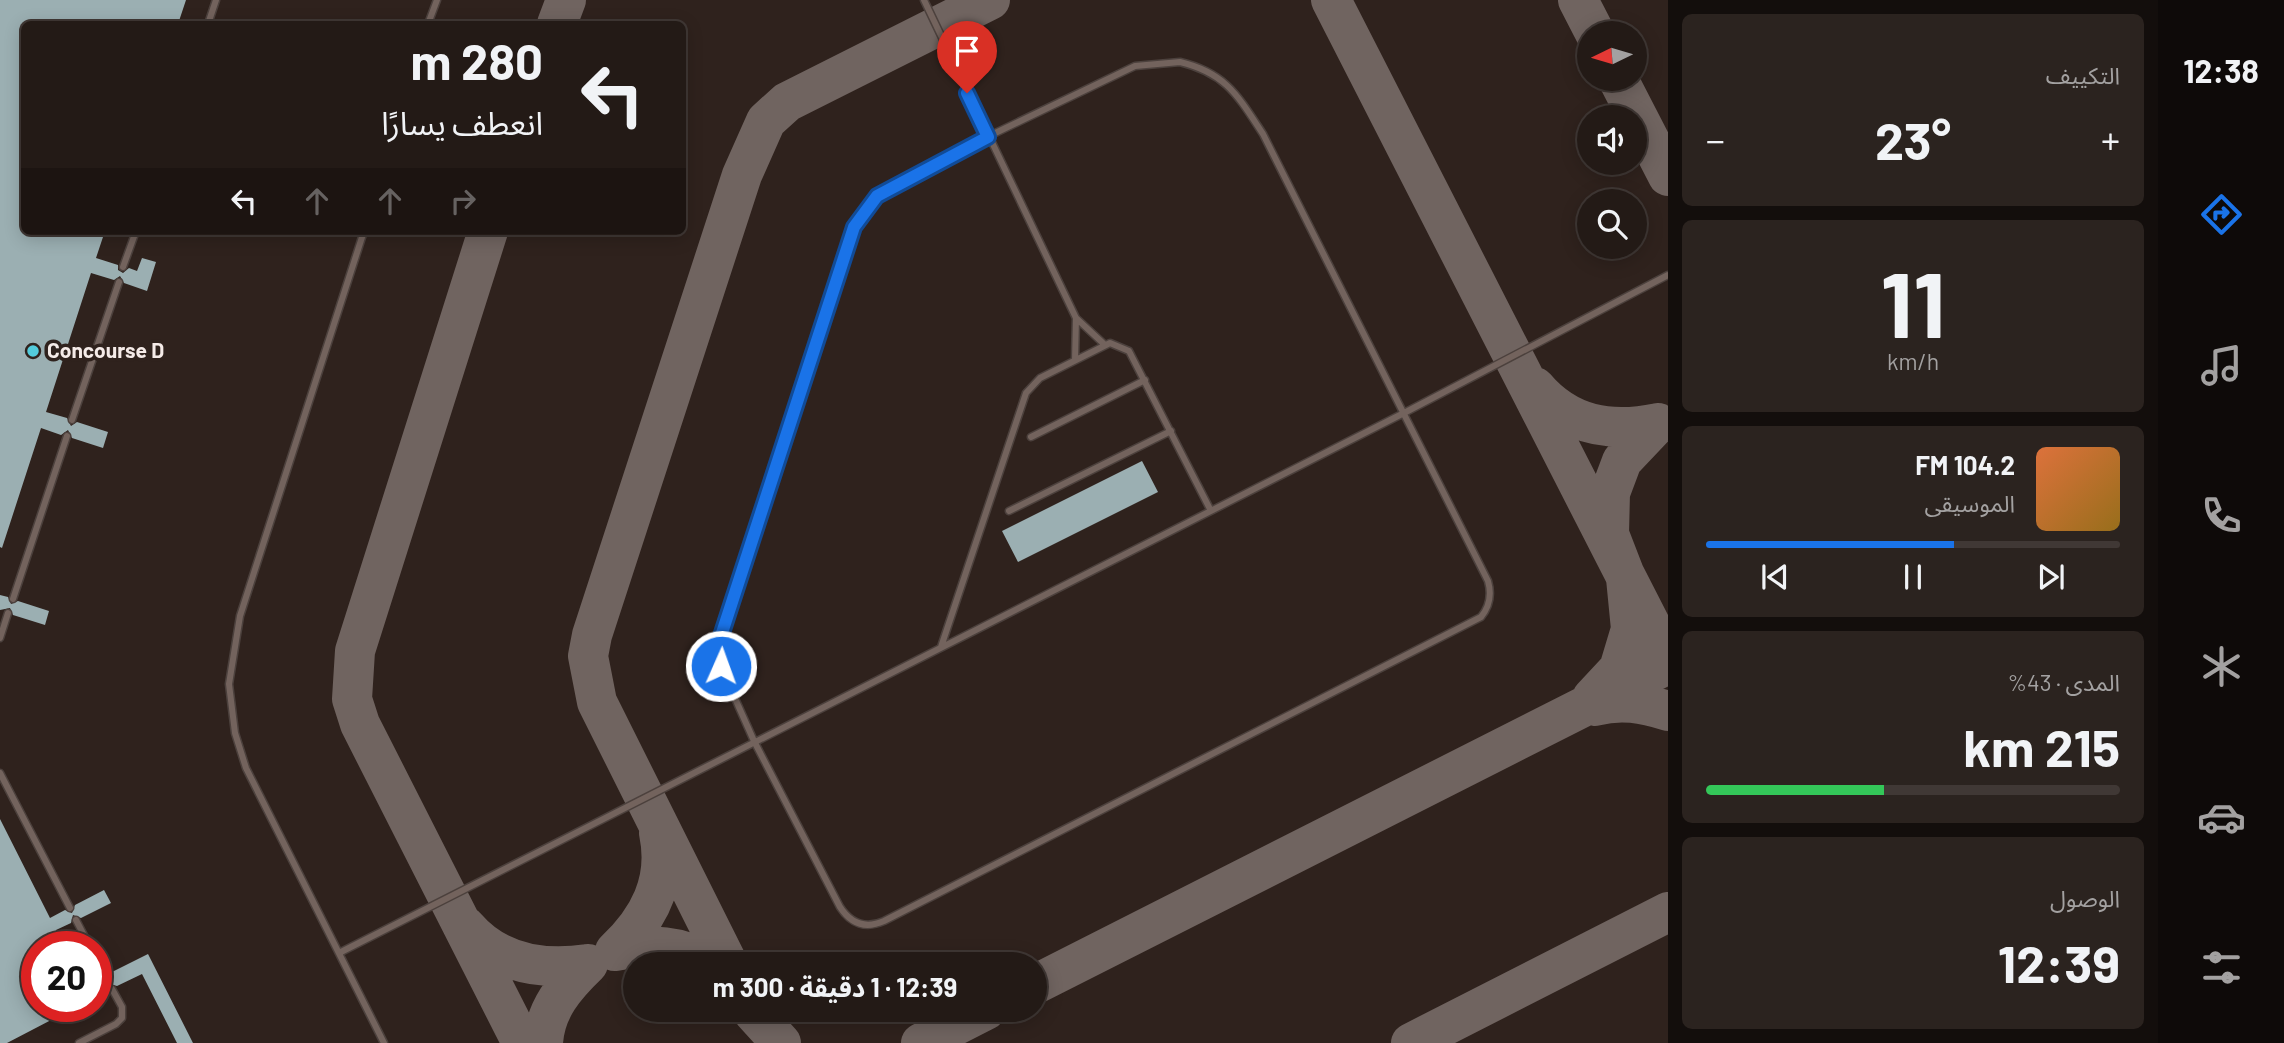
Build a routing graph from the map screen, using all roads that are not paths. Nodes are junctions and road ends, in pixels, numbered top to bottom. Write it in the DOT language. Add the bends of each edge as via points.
graph roads {
  1 [pos="216,0"];
  2 [pos="437,0"];
  3 [pos="924,0"];
  4 [pos="209,21"];
  5 [pos="429,21"];
  6 [pos="988,137"];
  7 [pos="135,235"];
  8 [pos="363,235"];
  9 [pos="123,267"];
  10 [pos="1668,275"];
  11 [pos="119,282"];
  12 [pos="1076,318"];
  13 [pos="1105,345"];
  14 [pos="1075,360"];
  15 [pos="1144,380"];
  16 [pos="1404,413"];
  17 [pos="72,420"];
  18 [pos="1171,431"];
  19 [pos="67,436"];
  20 [pos="1031,438"];
  21 [pos="1210,509"];
  22 [pos="1009,511"];
  23 [pos="13,599"];
  24 [pos="8,613"];
  25 [pos="0,638"];
  26 [pos="941,647"];
  27 [pos="754,741"];
  28 [pos="0,773"];
  29 [pos="70,908"];
  30 [pos="76,920"];
  31 [pos="82,931"];
  32 [pos="339,953"];
  33 [pos="112,989"];
  34 [pos="79,1043"];
  35 [pos="384,1043"];
  1 -- 4 [label="lane"];
  2 -- 5 [label="lane"];
  3 -- 6 [label="lane"];
  6 -- 12 [label="lane"];
  6 -- 16 [label="lane" via="1135,66 1180,62 1217,75 1236,92 1263,134"];
  6 -- 27 [label="lane" via="877,196 850,236 721,636 721,666"];
  7 -- 9 [label="lane"];
  8 -- 32 [label="lane" via="240,615 229,684 235,733 246,768"];
  10 -- 16 [label="lane"];
  11 -- 17 [label="lane"];
  12 -- 13 [label="lane"];
  12 -- 14 [label="lane"];
  13 -- 14 [label="lane"];
  13 -- 15 [label="lane" via="1115,343 1129,351"];
  14 -- 26 [label="lane" via="1029,388"];
  15 -- 18 [label="lane"];
  15 -- 20 [label="lane"];
  16 -- 21 [label="lane"];
  16 -- 27 [label="lane" via="1488,581 1490,602 1481,617 884,920 868,925 845,914"];
  18 -- 21 [label="lane"];
  18 -- 22 [label="lane"];
  19 -- 23 [label="lane"];
  21 -- 26 [label="lane"];
  24 -- 25 [label="lane"];
  26 -- 27 [label="lane"];
  27 -- 32 [label="lane"];
  28 -- 29 [label="lane"];
  30 -- 31 [label="lane"];
  32 -- 35 [label="lane"];
  33 -- 34 [label="lane" via="122,1007 122,1018"];
}
